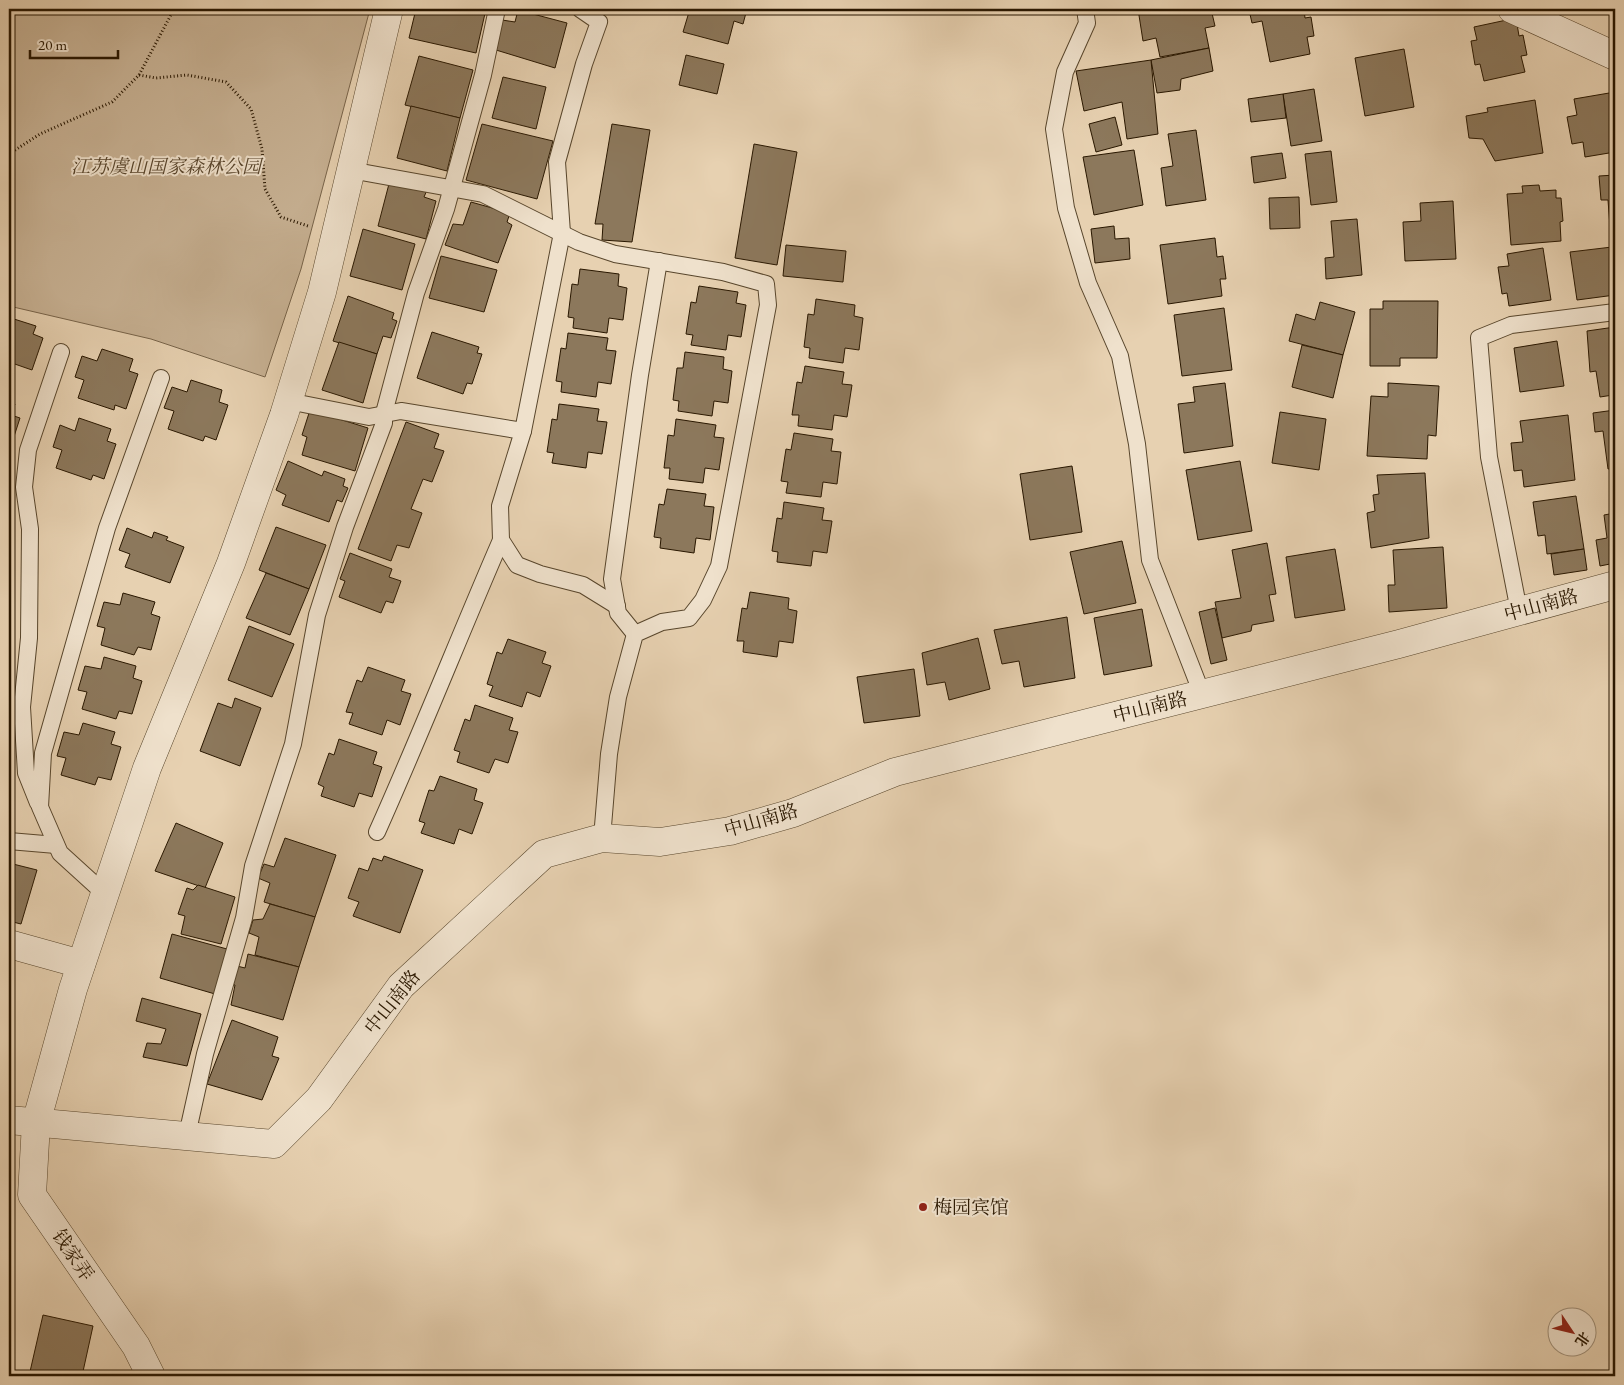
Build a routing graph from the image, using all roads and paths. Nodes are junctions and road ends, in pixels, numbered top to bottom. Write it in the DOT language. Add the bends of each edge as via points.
graph roads {
  1 [pos="174,9"];
  2 [pos="389,9"];
  3 [pos="496,9"];
  4 [pos="580,9"];
  5 [pos="1085,9"];
  6 [pos="1512,9"];
  7 [pos="1615,56"];
  8 [pos="139,75"];
  9 [pos="9,154"];
  10 [pos="350,170"];
  11 [pos="452,186"];
  12 [pos="562,233"];
  13 [pos="335,234"];
  14 [pos="659,261"];
  15 [pos="1615,312"];
  16 [pos="61,352"];
  17 [pos="161,378"];
  18 [pos="288,400"];
  19 [pos="384,413"];
  20 [pos="523,431"];
  21 [pos="501,540"];
  22 [pos="1615,585"];
  23 [pos="617,606"];
  24 [pos="1519,611"];
  25 [pos="635,634"];
  26 [pos="1202,694"];
  27 [pos="40,807"];
  28 [pos="377,832"];
  29 [pos="602,838"];
  30 [pos="9,841"];
  31 [pos="56,845"];
  32 [pos="105,894"];
  33 [pos="9,944"];
  34 [pos="81,964"];
  35 [pos="9,1120"];
  36 [pos="36,1123"];
  37 [pos="187,1135"];
  38 [pos="151,1376"];
  1 -- 8 [label="path"];
  2 -- 10 [label="street, 钱家弄"];
  3 -- 11 [label="lane" via="484,75"];
  4 -- 12 [label="lane" via="600,22 584,64 557,162"];
  5 -- 26 [label="lane" via="1087,23 1065,72 1054,129 1066,208 1088,282 1120,356 1137,444 1150,560"];
  6 -- 7 [label="street"];
  8 -- 9 [label="path" via="112,102 40,134"];
  8 -- 13 [label="path" via="156,78 187,75 226,82 251,109 262,149 265,189 281,217"];
  10 -- 11 [label="lane"];
  10 -- 13 [label="street, 钱家弄"];
  11 -- 12 [label="lane" via="482,194"];
  11 -- 19 [label="lane" via="416,293"];
  12 -- 14 [label="lane" via="615,254"];
  12 -- 20 [label="lane"];
  13 -- 18 [label="street, 钱家弄" via="322,292"];
  14 -- 23 [label="lane" via="612,579"];
  14 -- 25 [label="lane" via="723,272 766,284 768,305 719,566 703,600 689,618 662,622"];
  15 -- 24 [label="lane" via="1511,325 1479,338 1490,458"];
  16 -- 27 [label="lane" via="28,450 24,487 30,529 28,638 22,707 26,773"];
  17 -- 27 [label="lane" via="107,528 65,670 43,753"];
  18 -- 19 [label="lane" via="369,417"];
  18 -- 32 [label="street, 钱家弄" via="231,564 147,768"];
  19 -- 20 [label="lane" via="401,411"];
  19 -- 37 [label="lane" via="384,423 345,527 318,615 293,744 253,866 244,918 205,1054"];
  20 -- 21 [label="lane" via="500,506"];
  21 -- 23 [label="lane" via="517,565 583,584"];
  21 -- 28 [label="lane"];
  22 -- 24 [label="street, 中山南路"];
  23 -- 25 [label="lane" via="618,613"];
  24 -- 26 [label="street, 中山南路"];
  25 -- 29 [label="lane" via="618,697 609,754"];
  26 -- 29 [label="street, 中山南路" via="895,772 793,813 730,831 660,842"];
  27 -- 31 [label="lane"];
  29 -- 37 [label="street, 中山南路" via="544,854 401,986 319,1099 274,1144"];
  30 -- 31 [label="lane"];
  31 -- 32 [label="lane" via="60,853"];
  32 -- 34 [label="street, 钱家弄"];
  33 -- 34 [label="street"];
  34 -- 36 [label="street, 钱家弄"];
  35 -- 36 [label="street, 中山南路"];
  36 -- 37 [label="street, 中山南路"];
  36 -- 38 [label="street, 钱家弄" via="32,1195 136,1346"];
}
